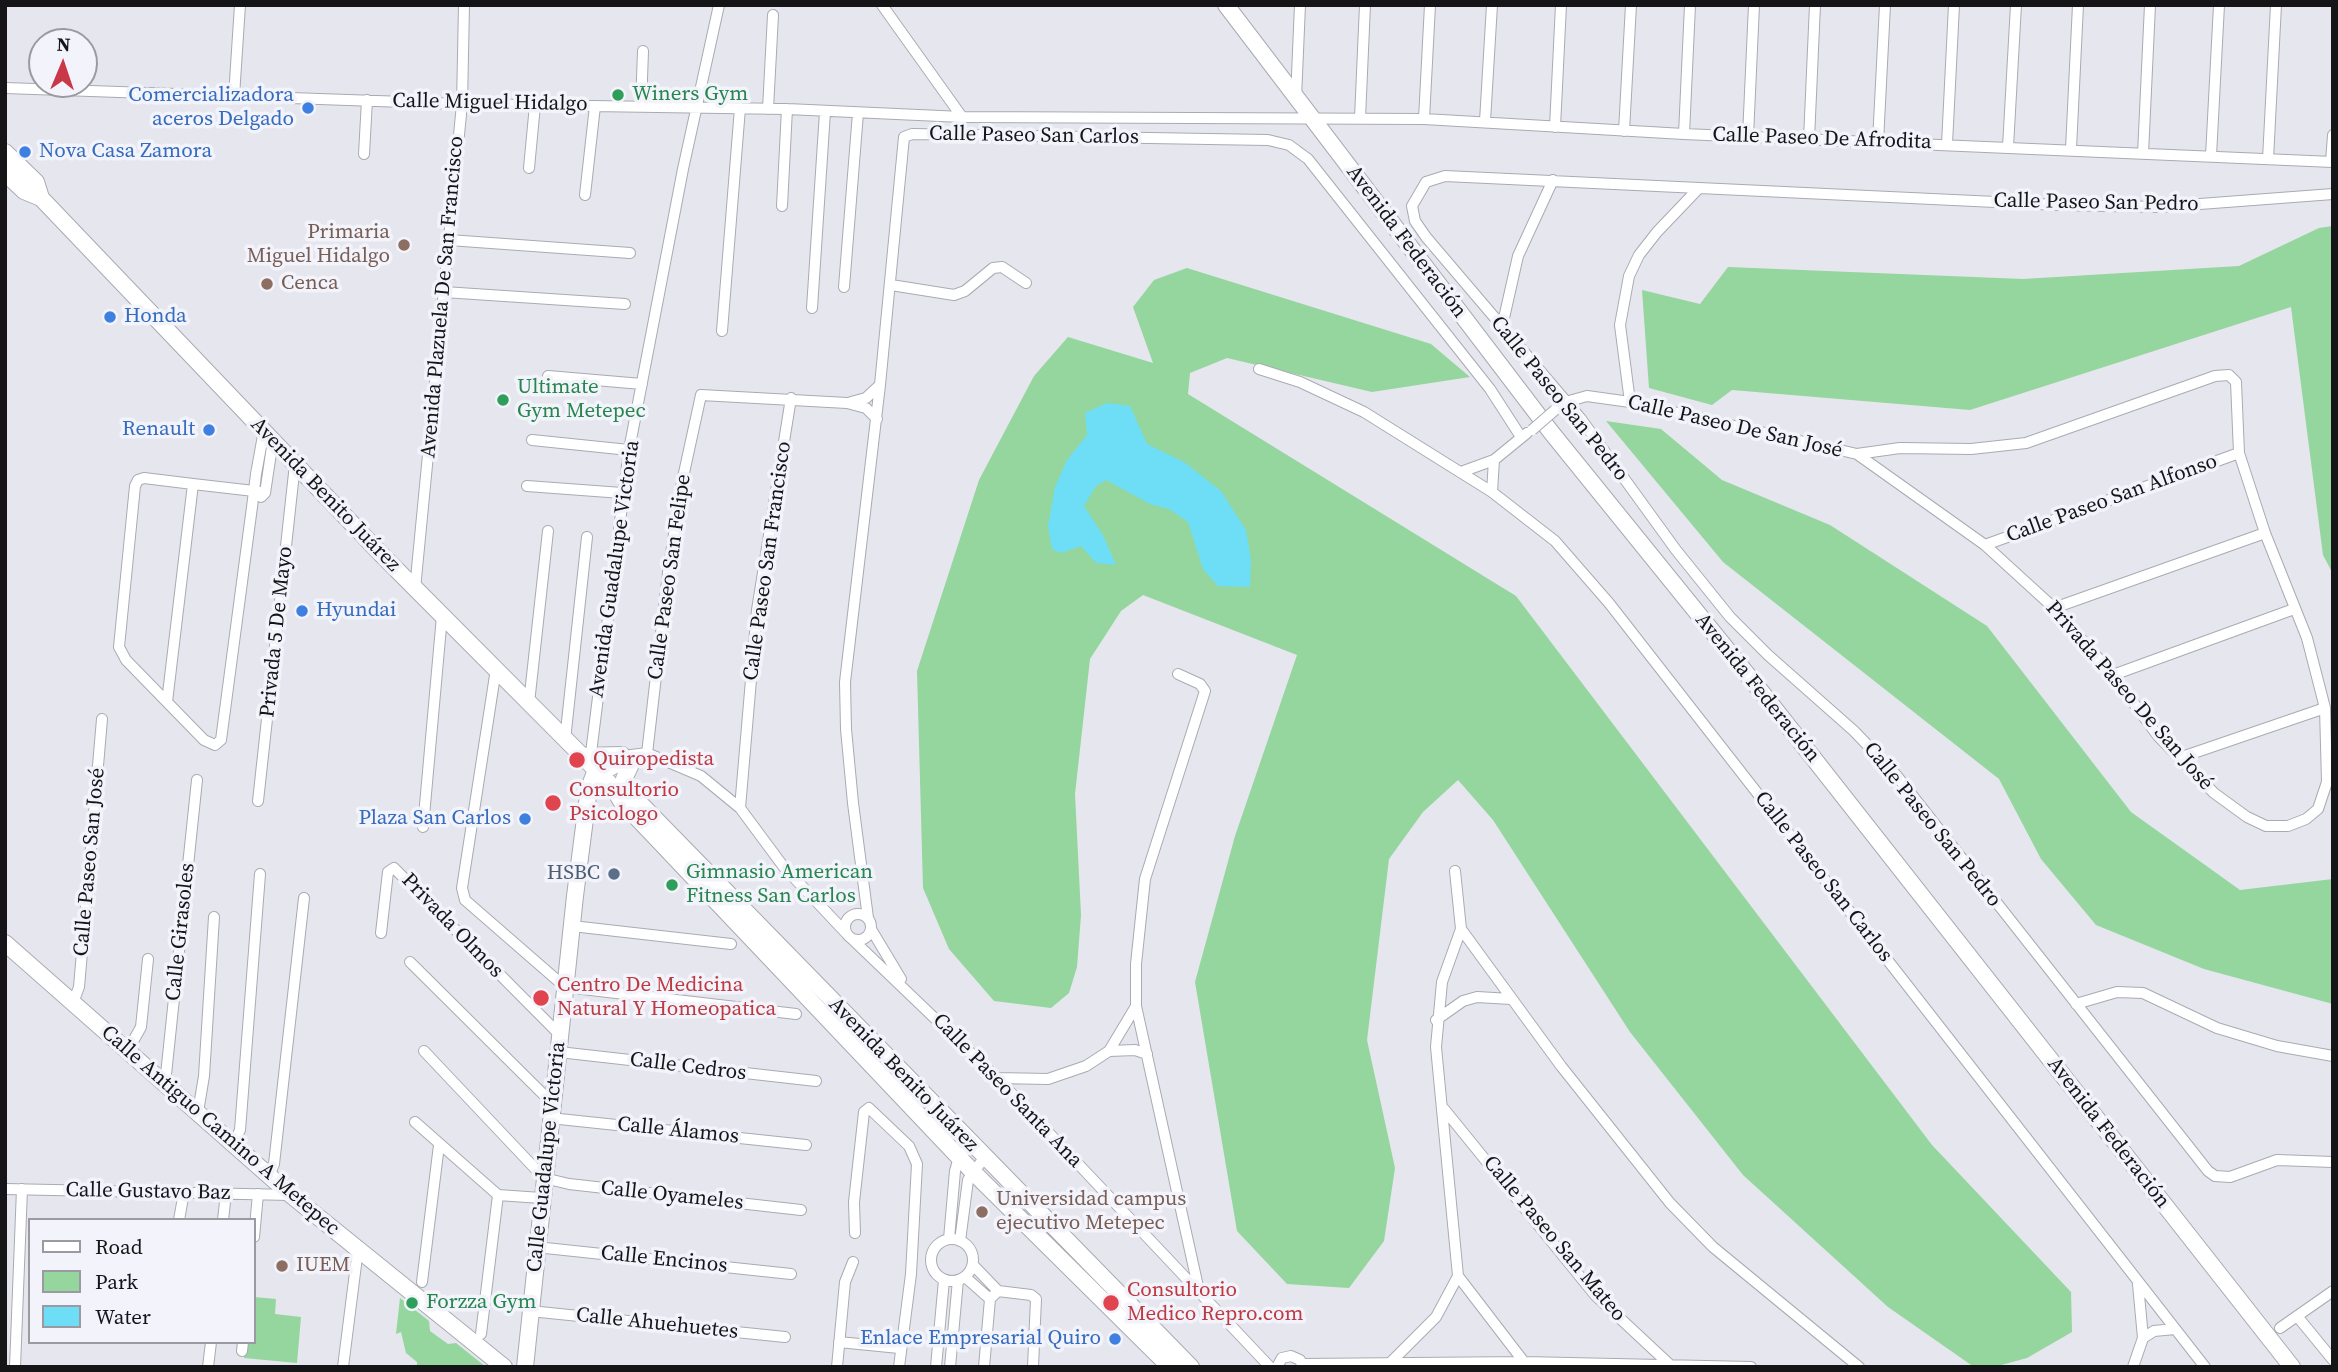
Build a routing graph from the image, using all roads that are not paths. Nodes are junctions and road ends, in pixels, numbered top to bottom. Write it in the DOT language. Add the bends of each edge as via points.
graph roads {
  1 [pos="240,5"];
  2 [pos="464,5"];
  3 [pos="719,5"];
  4 [pos="882,5"];
  5 [pos="1226,5"];
  6 [pos="1300,5"];
  7 [pos="1365,5"];
  8 [pos="1430,5"];
  9 [pos="1492,5"];
  10 [pos="1561,5"];
  11 [pos="1631,5"];
  12 [pos="1690,5"];
  13 [pos="1754,5"];
  14 [pos="1815,5"];
  15 [pos="1885,5"];
  16 [pos="1954,5"];
  17 [pos="2016,5"];
  18 [pos="2078,5"];
  19 [pos="2150,5"];
  20 [pos="2219,5"];
  21 [pos="2276,5"];
  22 [pos="773,15"];
  23 [pos="643,51"];
  24 [pos="5,88"];
  25 [pos="234,96"];
  26 [pos="1296,98"];
  27 [pos="367,100"];
  28 [pos="462,104"];
  29 [pos="535,105"];
  30 [pos="595,106"];
  31 [pos="641,106"];
  32 [pos="696,107"];
  33 [pos="740,108"];
  34 [pos="768,109"];
  35 [pos="786,109"];
  36 [pos="825,111"];
  37 [pos="858,113"];
  38 [pos="962,117"];
  39 [pos="1311,118"];
  40 [pos="1360,118"];
  41 [pos="1424,119"];
  42 [pos="1485,121"];
  43 [pos="1555,127"];
  44 [pos="1624,131"];
  45 [pos="1684,134"];
  46 [pos="2333,135"];
  47 [pos="1748,136"];
  48 [pos="1809,139"];
  49 [pos="1878,142"];
  50 [pos="1947,144"];
  51 [pos="2008,147"];
  52 [pos="2071,149"];
  53 [pos="5,152"];
  54 [pos="364,154"];
  55 [pos="2143,154"];
  56 [pos="2210,156"];
  57 [pos="2268,159"];
  58 [pos="2332,162"];
  59 [pos="529,168"];
  60 [pos="5,173"];
  61 [pos="1553,180"];
  62 [pos="1699,188"];
  63 [pos="2333,194"];
  64 [pos="585,195"];
  65 [pos="41,198"];
  66 [pos="782,206"];
  67 [pos="449,240"];
  68 [pos="630,253"];
  69 [pos="1026,283"];
  70 [pos="891,285"];
  71 [pos="844,287"];
  72 [pos="444,292"];
  73 [pos="625,304"];
  74 [pos="812,308"];
  75 [pos="1502,327"];
  76 [pos="722,331"];
  77 [pos="1259,369"];
  78 [pos="2229,375"];
  79 [pos="548,376"];
  80 [pos="642,384"];
  81 [pos="880,385"];
  82 [pos="791,398"];
  83 [pos="1566,401"];
  84 [pos="1630,402"];
  85 [pos="847,403"];
  86 [pos="877,419"];
  87 [pos="268,435"];
  88 [pos="1521,437"];
  89 [pos="532,440"];
  90 [pos="629,450"];
  91 [pos="2239,453"];
  92 [pos="1857,454"];
  93 [pos="1494,460"];
  94 [pos="295,464"];
  95 [pos="1461,472"];
  96 [pos="193,484"];
  97 [pos="527,486"];
  98 [pos="260,492"];
  99 [pos="1492,492"];
  100 [pos="622,493"];
  101 [pos="548,531"];
  102 [pos="2265,533"];
  103 [pos="587,537"];
  104 [pos="1985,545"];
  105 [pos="415,589"];
  106 [pos="2054,608"];
  107 [pos="2294,610"];
  108 [pos="442,616"];
  109 [pos="496,669"];
  110 [pos="1178,674"];
  111 [pos="2113,675"];
  112 [pos="167,702"];
  113 [pos="529,703"];
  114 [pos="2325,708"];
  115 [pos="102,719"];
  116 [pos="565,740"];
  117 [pos="640,758"];
  118 [pos="2179,758"];
  119 [pos="595,770"];
  120 [pos="197,780"];
  121 [pos="629,792"];
  122 [pos="258,801"];
  123 [pos="740,807"];
  124 [pos="423,827"];
  125 [pos="1455,871"];
  126 [pos="260,874"];
  127 [pos="860,878"];
  128 [pos="811,896"];
  129 [pos="304,898"];
  130 [pos="852,916"];
  131 [pos="214,917"];
  132 [pos="869,924"];
  133 [pos="572,926"];
  134 [pos="1461,929"];
  135 [pos="381,933"];
  136 [pos="849,936"];
  137 [pos="5,943"];
  138 [pos="731,944"];
  139 [pos="148,959"];
  140 [pos="410,962"];
  141 [pos="565,987"];
  142 [pos="908,990"];
  143 [pos="1511,999"];
  144 [pos="72,1003"];
  145 [pos="2076,1004"];
  146 [pos="1136,1006"];
  147 [pos="796,1014"];
  148 [pos="1436,1020"];
  149 [pos="559,1044"];
  150 [pos="424,1051"];
  151 [pos="1109,1051"];
  152 [pos="127,1052"];
  153 [pos="1146,1054"];
  154 [pos="2333,1056"];
  155 [pos="997,1078"];
  156 [pos="816,1081"];
  157 [pos="165,1084"];
  158 [pos="1444,1109"];
  159 [pos="551,1111"];
  160 [pos="198,1112"];
  161 [pos="415,1122"];
  162 [pos="234,1143"];
  163 [pos="971,1144"];
  164 [pos="439,1145"];
  165 [pos="806,1145"];
  166 [pos="959,1157"];
  167 [pos="984,1158"];
  168 [pos="2333,1162"];
  169 [pos="972,1171"];
  170 [pos="270,1176"];
  171 [pos="544,1178"];
  172 [pos="5,1189"];
  173 [pos="22,1189"];
  174 [pos="184,1192"];
  175 [pos="226,1193"];
  176 [pos="258,1194"];
  177 [pos="290,1195"];
  178 [pos="498,1195"];
  179 [pos="541,1198"];
  180 [pos="801,1210"];
  181 [pos="179,1218"];
  182 [pos="223,1218"];
  183 [pos="256,1218"];
  184 [pos="855,1233"];
  185 [pos="914,1238"];
  186 [pos="954,1240"];
  187 [pos="537,1247"];
  188 [pos="934,1248"];
  189 [pos="358,1249"];
  190 [pos="853,1262"];
  191 [pos="973,1265"];
  192 [pos="931,1266"];
  193 [pos="791,1274"];
  194 [pos="911,1274"];
  195 [pos="1458,1276"];
  196 [pos="2136,1278"];
  197 [pos="962,1279"];
  198 [pos="944,1280"];
  199 [pos="422,1282"];
  200 [pos="1199,1290"];
  201 [pos="2333,1291"];
  202 [pos="994,1295"];
  203 [pos="530,1311"];
  204 [pos="2297,1316"];
  205 [pos="2280,1328"];
  206 [pos="2175,1329"];
  207 [pos="481,1334"];
  208 [pos="785,1337"];
  209 [pos="2143,1338"];
  210 [pos="839,1342"];
  211 [pos="211,1344"];
  212 [pos="1252,1345"];
  213 [pos="899,1348"];
  214 [pos="2333,1360"];
  215 [pos="1280,1362"];
  216 [pos="1390,1363"];
  217 [pos="1524,1363"];
  218 [pos="1670,1364"];
  219 [pos="1302,1366"];
  220 [pos="15,1367"];
  221 [pos="208,1367"];
  222 [pos="343,1367"];
  223 [pos="504,1367"];
  224 [pos="525,1367"];
  225 [pos="837,1367"];
  226 [pos="899,1367"];
  227 [pos="936,1367"];
  228 [pos="950,1367"];
  229 [pos="984,1367"];
  230 [pos="1033,1367"];
  231 [pos="1170,1367"];
  232 [pos="1191,1367"];
  233 [pos="1270,1367"];
  234 [pos="1751,1367"];
  235 [pos="1859,1367"];
  236 [pos="2133,1367"];
  237 [pos="2205,1367"];
  238 [pos="2292,1367"];
  1 -- 25 [label="street"];
  2 -- 28 [label="street, Avenida Plazuela De San Francisco"];
  3 -- 32 [label="street, Avenida Guadalupe Victoria"];
  4 -- 38 [label="street"];
  5 -- 26 [label="main road, Avenida Federación"];
  6 -- 26 [label="street"];
  7 -- 40 [label="street"];
  8 -- 41 [label="street"];
  9 -- 42 [label="street"];
  10 -- 43 [label="street"];
  11 -- 44 [label="street"];
  12 -- 45 [label="street"];
  13 -- 47 [label="street"];
  14 -- 48 [label="street"];
  15 -- 49 [label="street"];
  16 -- 50 [label="street"];
  17 -- 51 [label="street"];
  18 -- 52 [label="street"];
  19 -- 55 [label="street"];
  20 -- 56 [label="street"];
  21 -- 57 [label="street"];
  22 -- 34 [label="street"];
  23 -- 31 [label="street"];
  24 -- 25 [label="street, Calle Miguel Hidalgo"];
  25 -- 27 [label="street, Calle Miguel Hidalgo"];
  26 -- 39 [label="main road, Avenida Federación"];
  27 -- 28 [label="street, Calle Miguel Hidalgo"];
  27 -- 54 [label="street"];
  28 -- 29 [label="street, Calle Miguel Hidalgo"];
  28 -- 67 [label="street, Avenida Plazuela De San Francisco"];
  29 -- 30 [label="street, Calle Miguel Hidalgo"];
  29 -- 59 [label="street"];
  30 -- 31 [label="street, Calle Miguel Hidalgo"];
  30 -- 64 [label="street"];
  31 -- 32 [label="street, Calle Miguel Hidalgo"];
  32 -- 33 [label="street, Calle Miguel Hidalgo"];
  32 -- 80 [label="street, Avenida Guadalupe Victoria"];
  33 -- 34 [label="street, Calle Miguel Hidalgo"];
  33 -- 76 [label="street"];
  34 -- 35 [label="street, Calle Miguel Hidalgo"];
  35 -- 36 [label="street, Calle Miguel Hidalgo"];
  35 -- 66 [label="street"];
  36 -- 37 [label="street, Calle Miguel Hidalgo"];
  36 -- 74 [label="street"];
  37 -- 38 [label="street, Calle Miguel Hidalgo"];
  37 -- 71 [label="street"];
  38 -- 39 [label="street, Calle Miguel Hidalgo"];
  39 -- 40 [label="street, Calle Paseo De Afrodita"];
  39 -- 238 [label="main road, Avenida Federación" via="1551,432"];
  40 -- 41 [label="street, Calle Paseo De Afrodita"];
  41 -- 42 [label="street, Calle Paseo De Afrodita"];
  42 -- 43 [label="street, Calle Paseo De Afrodita"];
  43 -- 44 [label="street, Calle Paseo De Afrodita"];
  44 -- 45 [label="street, Calle Paseo De Afrodita"];
  45 -- 47 [label="street, Calle Paseo De Afrodita"];
  46 -- 58 [label="street"];
  47 -- 48 [label="street, Calle Paseo De Afrodita"];
  48 -- 49 [label="street, Calle Paseo De Afrodita"];
  49 -- 50 [label="street, Calle Paseo De Afrodita"];
  50 -- 51 [label="street, Calle Paseo De Afrodita"];
  51 -- 52 [label="street, Calle Paseo De Afrodita"];
  52 -- 55 [label="street, Calle Paseo De Afrodita"];
  53 -- 65 [label="main road, Avenida Benito Juárez" via="36,182"];
  55 -- 56 [label="street, Calle Paseo De Afrodita"];
  56 -- 57 [label="street, Calle Paseo De Afrodita"];
  57 -- 58 [label="street, Calle Paseo De Afrodita"];
  60 -- 65 [label="main road, Avenida Benito Juárez" via="24,191"];
  61 -- 62 [label="street, Calle Paseo San Pedro"];
  61 -- 75 [label="street" via="1518,256"];
  61 -- 75 [label="street, Calle Paseo San Pedro" via="1445,176 1426,182 1412,206 1415,221"];
  62 -- 63 [label="street, Calle Paseo San Pedro" via="2160,207"];
  62 -- 84 [label="street" via="1657,232 1629,276 1620,325"];
  65 -- 87 [label="main road, Avenida Benito Juárez"];
  67 -- 68 [label="street"];
  67 -- 72 [label="street, Avenida Plazuela De San Francisco"];
  69 -- 70 [label="street" via="1002,267 993,268 954,295"];
  70 -- 81 [label="street, Calle Paseo San Carlos"];
  70 -- 88 [label="street, Calle Paseo San Carlos" via="901,144 908,135 1280,142 1308,159 1490,390"];
  72 -- 73 [label="street"];
  72 -- 105 [label="street, Avenida Plazuela De San Francisco"];
  75 -- 83 [label="street, Calle Paseo San Pedro"];
  77 -- 95 [label="street, Calle Paseo San Carlos" via="1335,398"];
  78 -- 91 [label="street, Privada Paseo De San José" via="2236,382"];
  78 -- 92 [label="street, Calle Paseo De San José" via="2026,443"];
  79 -- 80 [label="street"];
  80 -- 90 [label="street, Avenida Guadalupe Victoria"];
  81 -- 85 [label="street" via="866,398"];
  81 -- 86 [label="street, Calle Paseo San Carlos"];
  82 -- 85 [label="street"];
  82 -- 117 [label="street, Calle Paseo San Felipe" via="701,394 682,482"];
  82 -- 123 [label="street, Calle Paseo San Francisco" via="757,610"];
  83 -- 84 [label="street, Calle Paseo De San José" via="1587,396"];
  83 -- 88 [label="street, bridge"];
  83 -- 145 [label="street, Calle Paseo San Pedro" via="1730,617 1896,776"];
  84 -- 92 [label="street, Calle Paseo De San José"];
  85 -- 86 [label="street" via="866,408"];
  86 -- 127 [label="street, Calle Paseo San Carlos" via="845,682"];
  87 -- 94 [label="main road, Avenida Benito Juárez"];
  87 -- 98 [label="street"];
  88 -- 93 [label="street"];
  89 -- 90 [label="street"];
  90 -- 100 [label="street, Avenida Guadalupe Victoria"];
  91 -- 102 [label="street, Privada Paseo De San José"];
  91 -- 104 [label="street, Calle Paseo San Alfonso"];
  92 -- 104 [label="street, Privada Paseo De San José"];
  93 -- 95 [label="street"];
  93 -- 99 [label="street"];
  94 -- 105 [label="main road, Avenida Benito Juárez"];
  94 -- 122 [label="street, Privada 5 De Mayo"];
  95 -- 99 [label="street, Calle Paseo San Carlos"];
  96 -- 98 [label="street"];
  96 -- 112 [label="street"];
  96 -- 112 [label="street" via="144,478 135,486 119,647"];
  97 -- 100 [label="street"];
  98 -- 112 [label="street" via="252,507 218,744 204,740"];
  99 -- 196 [label="street, Calle Paseo San Carlos" via="1555,541 1609,603"];
  100 -- 119 [label="street, Avenida Guadalupe Victoria"];
  101 -- 113 [label="street"];
  102 -- 106 [label="street"];
  102 -- 107 [label="street, Privada Paseo De San José"];
  103 -- 116 [label="street"];
  104 -- 106 [label="street, Privada Paseo De San José"];
  105 -- 108 [label="main road, Avenida Benito Juárez"];
  106 -- 111 [label="street, Privada Paseo De San José"];
  107 -- 111 [label="street"];
  107 -- 114 [label="street, Privada Paseo De San José"];
  108 -- 109 [label="main road, Avenida Benito Juárez"];
  108 -- 124 [label="street"];
  109 -- 113 [label="main road, Avenida Benito Juárez"];
  109 -- 141 [label="street" via="462,892 465,900"];
  110 -- 146 [label="street" via="1205,691 1145,879"];
  111 -- 118 [label="street, Privada Paseo De San José"];
  113 -- 116 [label="main road, Avenida Benito Juárez"];
  114 -- 118 [label="street"];
  114 -- 118 [label="street, Privada Paseo De San José" via="2324,797 2306,819 2288,826 2266,826 2247,817"];
  115 -- 144 [label="street, Calle Paseo San José" via="79,987"];
  116 -- 119 [label="main road, Avenida Benito Juárez"];
  117 -- 119 [label="main road"];
  117 -- 119 [label="street"];
  117 -- 121 [label="main road" via="624,779"];
  117 -- 123 [label="street, Calle Paseo Santa Ana" via="701,776"];
  119 -- 121 [label="main road, Avenida Benito Juárez"];
  119 -- 133 [label="main road, Calle Guadalupe Victoria"];
  119 -- 166 [label="main road, Avenida Benito Juárez"];
  120 -- 157 [label="street, Calle Girasoles"];
  121 -- 163 [label="main road, Avenida Benito Juárez"];
  123 -- 128 [label="street, Calle Paseo Santa Ana"];
  125 -- 134 [label="street"];
  126 -- 162 [label="street" via="240,1130"];
  127 -- 130 [label="street, Calle Paseo San Carlos"];
  127 -- 132 [label="street, Calle Paseo San Carlos"];
  128 -- 130 [label="street, Calle Paseo Santa Ana"];
  128 -- 136 [label="street, Calle Paseo Santa Ana"];
  129 -- 170 [label="street"];
  130 -- 132 [label="street, Calle Paseo Santa Ana"];
  130 -- 136 [label="street, Calle Paseo San Carlos" via="844,925"];
  131 -- 160 [label="street"];
  132 -- 136 [label="street" via="866,938"];
  132 -- 142 [label="street, Calle Paseo Santa Ana"];
  133 -- 138 [label="street"];
  133 -- 141 [label="main road, Calle Guadalupe Victoria"];
  134 -- 143 [label="street"];
  134 -- 148 [label="street" via="1441,982"];
  135 -- 149 [label="street, Privada Olmos" via="388,872 394,867"];
  136 -- 142 [label="street, Calle Paseo Santa Ana"];
  137 -- 144 [label="main road, Calle Antiguo Camino A Metepec"];
  139 -- 152 [label="street" via="141,1027"];
  140 -- 159 [label="street"];
  141 -- 147 [label="street"];
  141 -- 149 [label="main road, Calle Guadalupe Victoria"];
  142 -- 155 [label="street, Calle Paseo Santa Ana"];
  143 -- 148 [label="street" via="1477,997"];
  143 -- 235 [label="street" via="1691,1226"];
  144 -- 152 [label="main road, Calle Antiguo Camino A Metepec"];
  145 -- 154 [label="street" via="2117,992 2143,993 2217,1028"];
  145 -- 168 [label="street, Calle Paseo San Pedro" via="2215,1176 2230,1177 2277,1160"];
  146 -- 151 [label="street"];
  146 -- 153 [label="street"];
  148 -- 158 [label="street"];
  149 -- 156 [label="street, Calle Cedros"];
  149 -- 159 [label="main road, Calle Guadalupe Victoria"];
  150 -- 171 [label="street"];
  151 -- 153 [label="street"];
  151 -- 155 [label="street" via="1048,1079"];
  152 -- 157 [label="main road, Calle Antiguo Camino A Metepec"];
  153 -- 200 [label="street"];
  155 -- 200 [label="street, Calle Paseo Santa Ana"];
  157 -- 160 [label="main road, Calle Antiguo Camino A Metepec"];
  158 -- 195 [label="street"];
  158 -- 218 [label="street, Calle Paseo San Mateo" via="1595,1295"];
  159 -- 165 [label="street, Calle Álamos"];
  159 -- 171 [label="main road, Calle Guadalupe Victoria"];
  160 -- 162 [label="main road, Calle Antiguo Camino A Metepec"];
  161 -- 164 [label="street"];
  162 -- 170 [label="main road, Calle Antiguo Camino A Metepec"];
  163 -- 166 [label="street"];
  163 -- 167 [label="main road, Avenida Benito Juárez"];
  164 -- 178 [label="street"];
  164 -- 199 [label="street"];
  166 -- 169 [label="main road, Avenida Benito Juárez"];
  166 -- 186 [label="street"];
  167 -- 169 [label="street"];
  167 -- 232 [label="main road, Avenida Benito Juárez"];
  169 -- 186 [label="street"];
  169 -- 231 [label="main road, Avenida Benito Juárez"];
  170 -- 177 [label="main road, Calle Antiguo Camino A Metepec"];
  171 -- 179 [label="main road, Calle Guadalupe Victoria"];
  171 -- 180 [label="street, Calle Oyameles"];
  172 -- 173 [label="street, Calle Gustavo Baz"];
  173 -- 174 [label="street, Calle Gustavo Baz"];
  173 -- 220 [label="street"];
  174 -- 175 [label="street, Calle Gustavo Baz"];
  174 -- 181 [label="street"];
  175 -- 176 [label="street, Calle Gustavo Baz"];
  175 -- 182 [label="street"];
  176 -- 177 [label="street, Calle Gustavo Baz"];
  176 -- 183 [label="street"];
  177 -- 189 [label="main road, Calle Antiguo Camino A Metepec"];
  178 -- 179 [label="street"];
  178 -- 207 [label="street"];
  179 -- 187 [label="main road, Calle Guadalupe Victoria"];
  184 -- 185 [label="street" via="864,1112 869,1108 915,1154"];
  185 -- 188 [label="street"];
  185 -- 194 [label="street"];
  186 -- 188 [label="street"];
  186 -- 191 [label="street" via="971,1251"];
  187 -- 193 [label="street, Calle Encinos"];
  187 -- 203 [label="main road, Calle Guadalupe Victoria"];
  188 -- 192 [label="street"];
  189 -- 222 [label="street"];
  189 -- 223 [label="main road, Calle Antiguo Camino A Metepec"];
  190 -- 210 [label="street" via="845,1282"];
  191 -- 197 [label="street"];
  191 -- 202 [label="street"];
  192 -- 194 [label="street"];
  192 -- 198 [label="street"];
  194 -- 213 [label="street"];
  195 -- 216 [label="street" via="1436,1317"];
  195 -- 217 [label="street"];
  196 -- 206 [label="street, Calle Paseo San Carlos"];
  196 -- 209 [label="street"];
  197 -- 198 [label="street"];
  197 -- 202 [label="street"];
  197 -- 228 [label="street"];
  198 -- 227 [label="street"];
  200 -- 212 [label="street, Calle Paseo Santa Ana"];
  201 -- 204 [label="street"];
  202 -- 229 [label="street"];
  202 -- 230 [label="street" via="1031,1295 1036,1299"];
  203 -- 208 [label="street, Calle Ahuehuetes"];
  203 -- 224 [label="main road, Calle Guadalupe Victoria"];
  204 -- 205 [label="street"];
  204 -- 214 [label="street"];
  206 -- 209 [label="street" via="2154,1331"];
  206 -- 237 [label="street, Calle Paseo San Carlos"];
  209 -- 236 [label="street"];
  210 -- 213 [label="street"];
  210 -- 225 [label="street"];
  211 -- 221 [label="street"];
  212 -- 215 [label="street, Calle Paseo Santa Ana"];
  212 -- 233 [label="street, Calle Paseo Santa Ana"];
  213 -- 226 [label="street"];
  215 -- 219 [label="street, Calle Paseo Santa Ana" via="1296,1357"];
  216 -- 217 [label="street"];
  216 -- 219 [label="street"];
  217 -- 218 [label="street"];
  218 -- 234 [label="street"];
}
